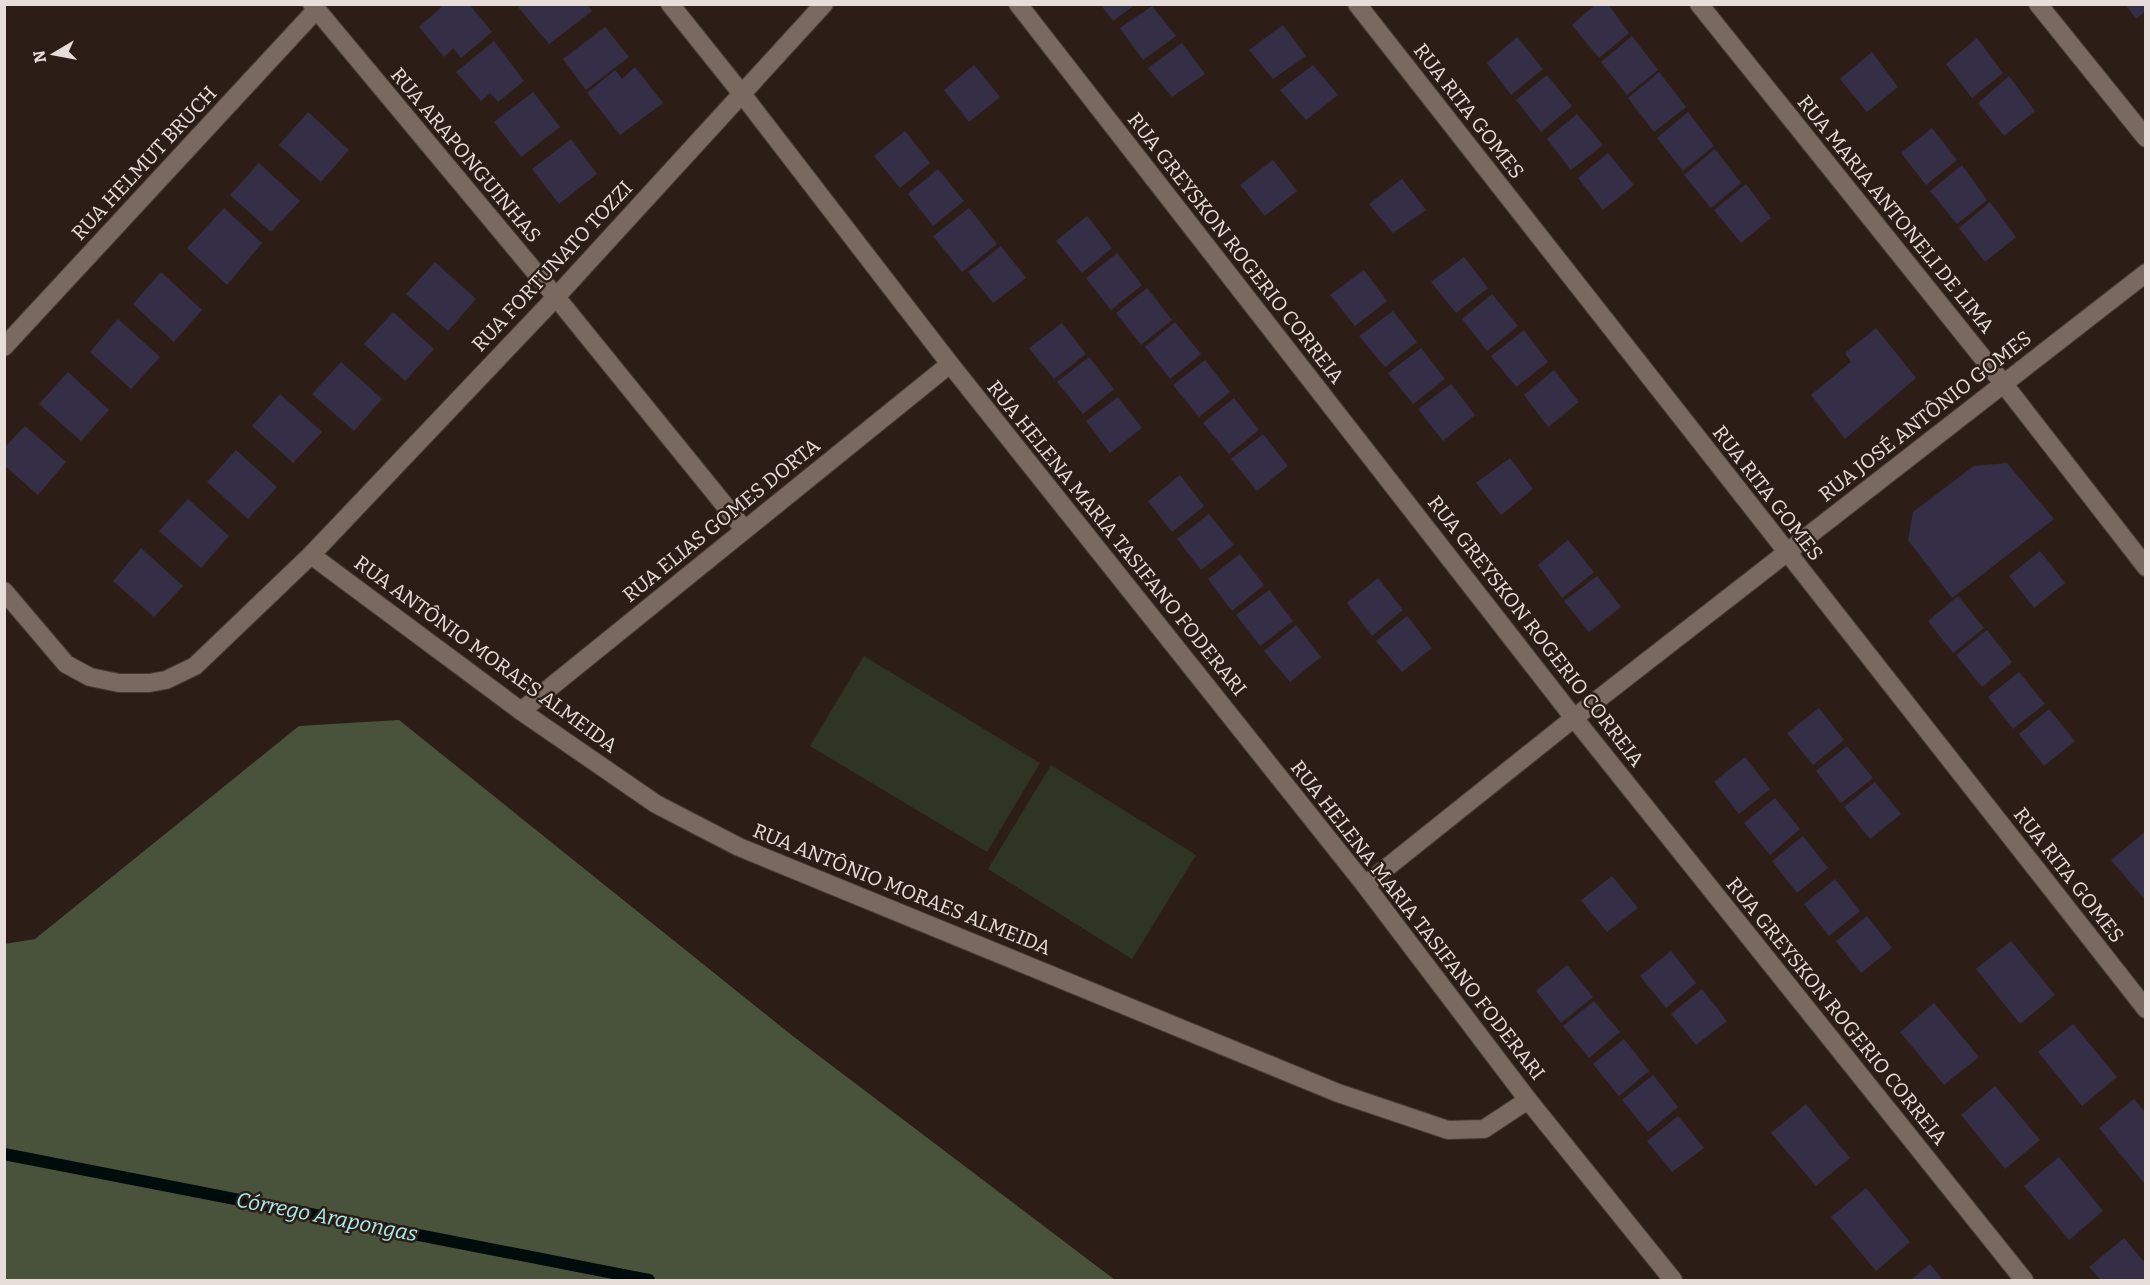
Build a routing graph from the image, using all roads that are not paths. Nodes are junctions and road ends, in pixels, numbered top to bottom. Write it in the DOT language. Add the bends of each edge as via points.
graph roads {
  1 [pos="670,4"];
  2 [pos="824,4"];
  3 [pos="1018,4"];
  4 [pos="1357,4"];
  5 [pos="1699,4"];
  6 [pos="2038,4"];
  7 [pos="314,7"];
  8 [pos="742,94"];
  9 [pos="2145,138"];
  10 [pos="2145,273"];
  11 [pos="555,297"];
  12 [pos="4,347"];
  13 [pos="950,364"];
  14 [pos="2003,384"];
  15 [pos="744,529"];
  16 [pos="1786,553"];
  17 [pos="311,555"];
  18 [pos="2145,567"];
  19 [pos="4,591"];
  20 [pos="521,711"];
  21 [pos="1574,718"];
  22 [pos="1365,885"];
  23 [pos="2145,1009"];
  24 [pos="1528,1100"];
  25 [pos="1673,1281"];
  26 [pos="2024,1281"];
  1 -- 8 [label="street, RUA HELENA MARIA TASIFANO FODERARI"];
  2 -- 8 [label="street, RUA FORTUNATO TOZZI"];
  3 -- 21 [label="street, RUA GREYSKON ROGERIO CORREIA"];
  4 -- 16 [label="street, RUA RITA GOMES"];
  5 -- 14 [label="street, RUA MARIA ANTONELI DE LIMA"];
  6 -- 9 [label="street"];
  7 -- 11 [label="street, RUA ARAPONGUINHAS"];
  7 -- 12 [label="street, RUA HELMUT BRUCH"];
  8 -- 11 [label="street, RUA FORTUNATO TOZZI"];
  8 -- 13 [label="street, RUA HELENA MARIA TASIFANO FODERARI"];
  10 -- 14 [label="street, RUA JOSÉ ANTÔNIO GOMES"];
  11 -- 15 [label="street, RUA ARAPONGUINHAS"];
  11 -- 17 [label="street, RUA FORTUNATO TOZZI"];
  13 -- 15 [label="street, RUA ELIAS GOMES DORTA"];
  13 -- 22 [label="street, RUA HELENA MARIA TASIFANO FODERARI"];
  14 -- 16 [label="street, RUA JOSÉ ANTÔNIO GOMES"];
  14 -- 18 [label="street, RUA MARIA ANTONELI DE LIMA"];
  15 -- 20 [label="street, RUA ELIAS GOMES DORTA"];
  16 -- 21 [label="street, RUA JOSÉ ANTÔNIO GOMES"];
  16 -- 23 [label="street, RUA RITA GOMES"];
  17 -- 19 [label="street, RUA FORTUNATO TOZZI" via="195,666 166,680 149,683 105,681 66,664"];
  17 -- 20 [label="street, RUA ANTÔNIO MORAES ALMEIDA"];
  20 -- 24 [label="street, RUA ANTÔNIO MORAES ALMEIDA" via="656,804 739,847 1338,1093 1448,1130 1484,1129"];
  21 -- 22 [label="street, RUA JOSÉ ANTÔNIO GOMES"];
  21 -- 26 [label="street, RUA GREYSKON ROGERIO CORREIA"];
  22 -- 24 [label="street, RUA HELENA MARIA TASIFANO FODERARI"];
  24 -- 25 [label="street, RUA HELENA MARIA TASIFANO FODERARI"];
}
